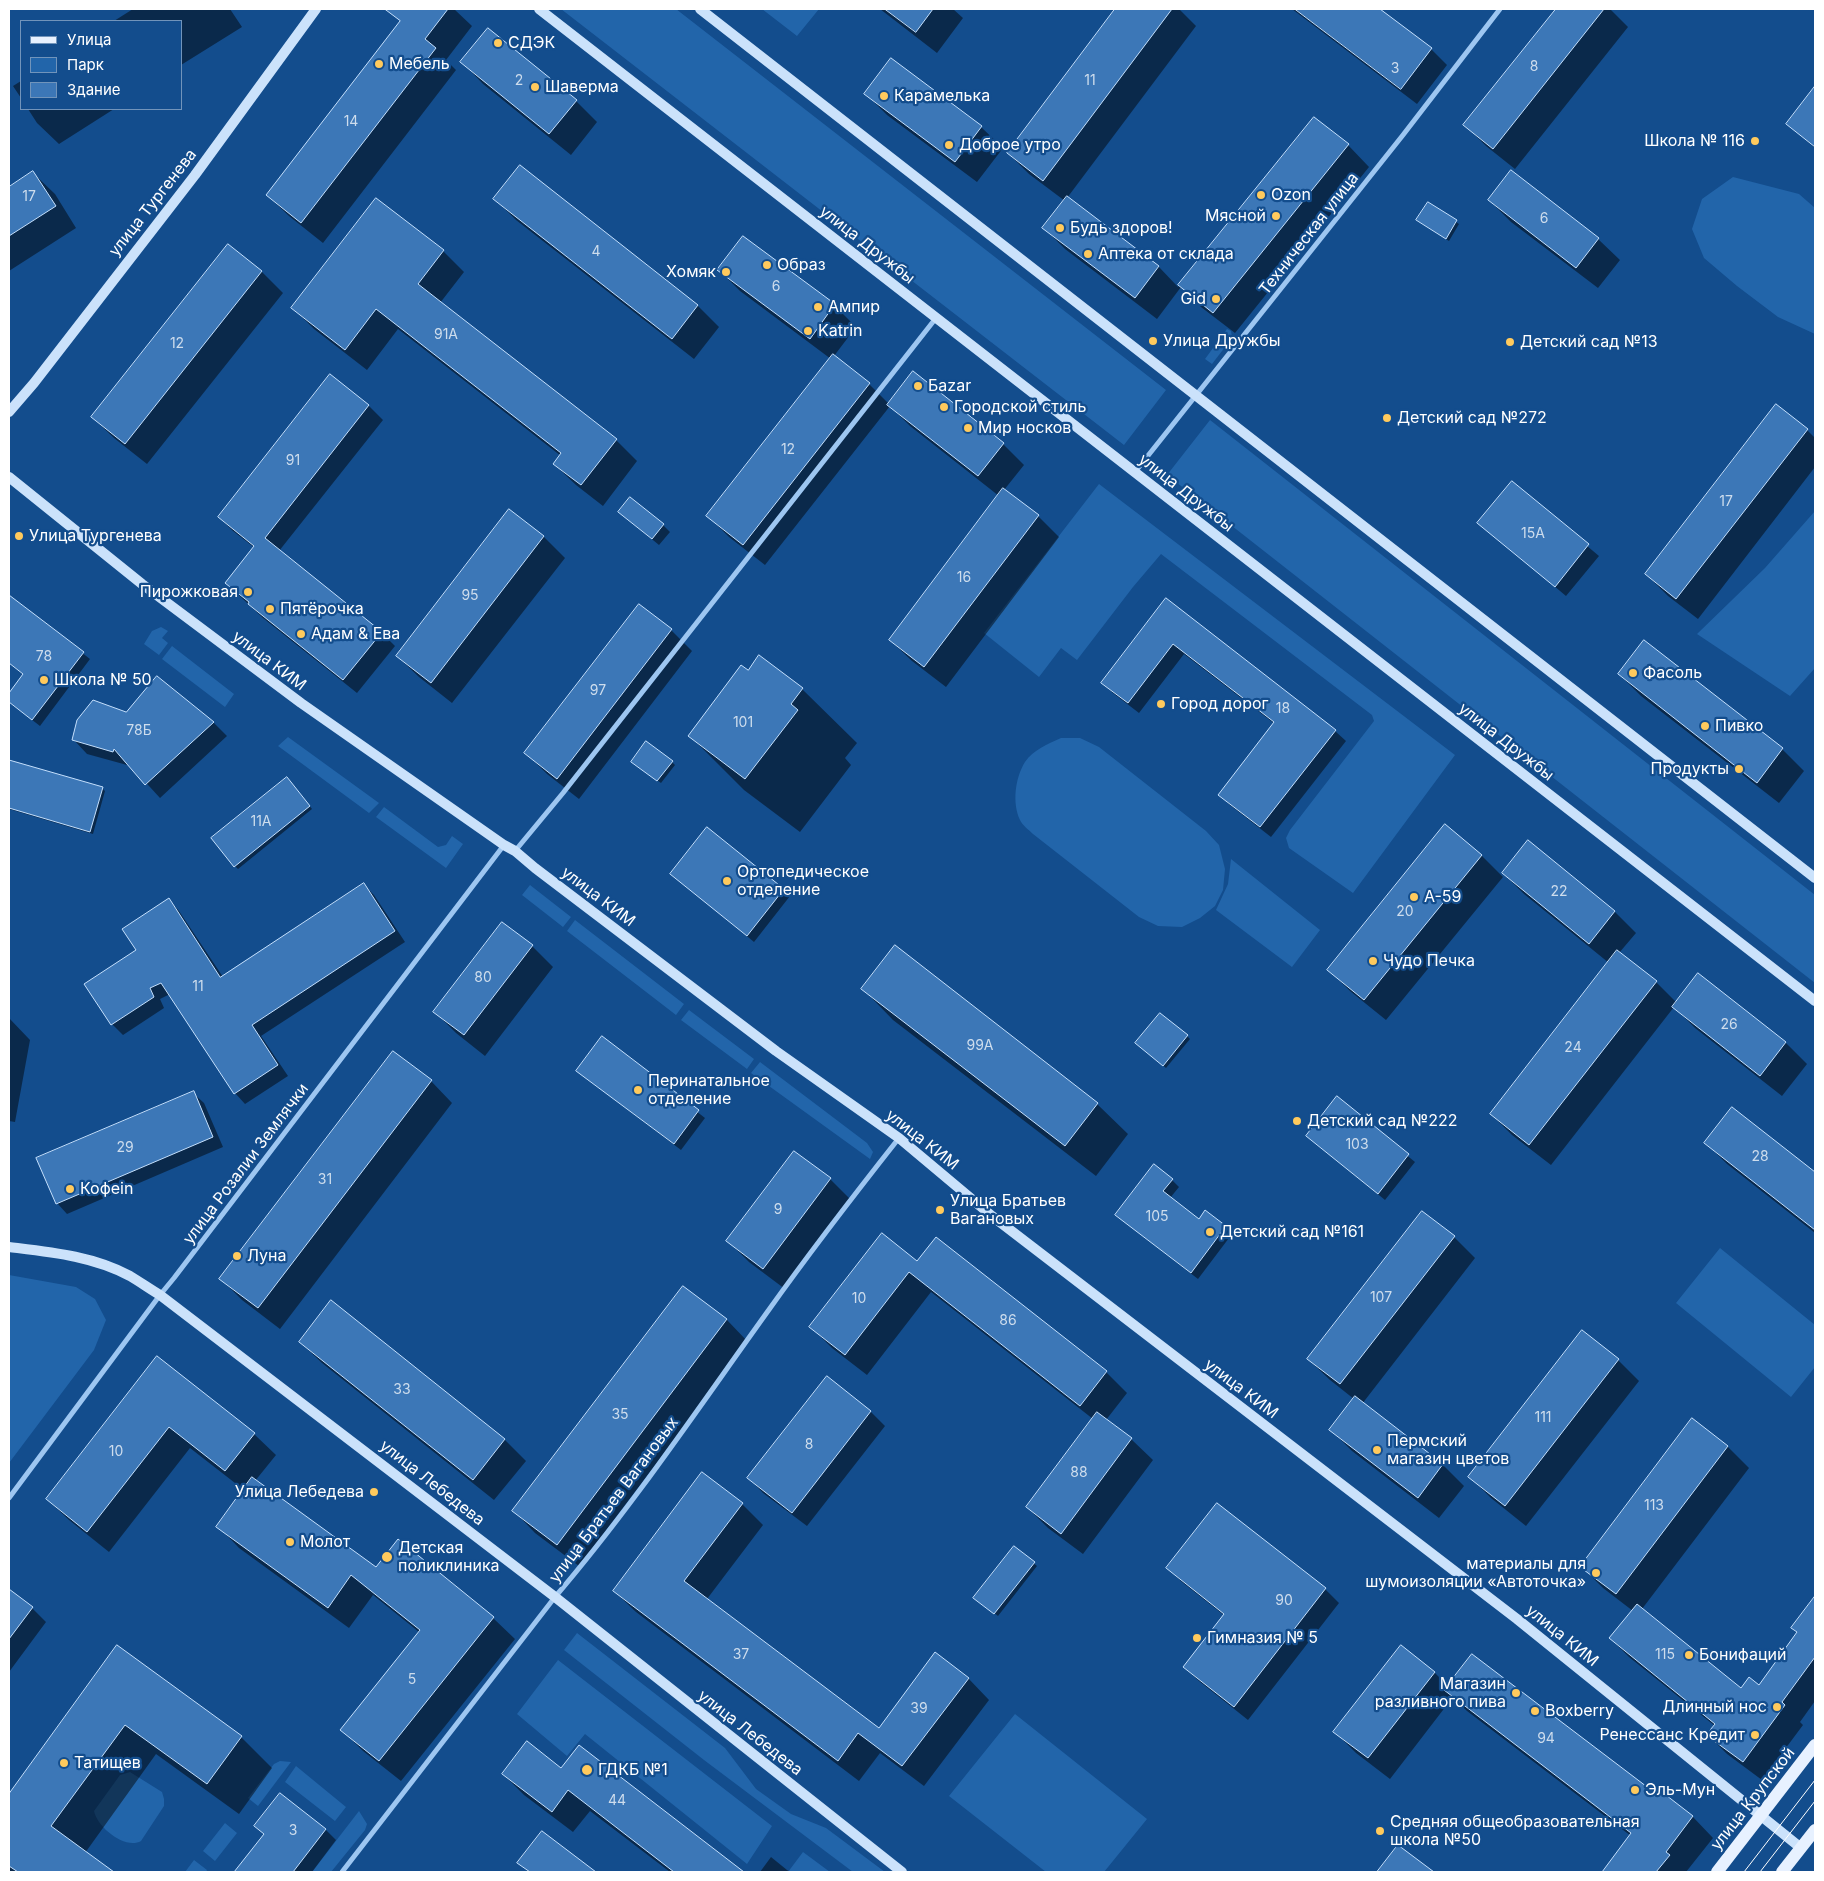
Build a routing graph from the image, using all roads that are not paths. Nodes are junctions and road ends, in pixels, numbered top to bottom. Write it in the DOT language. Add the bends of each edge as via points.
graph roads {
  1 [pos="316,9"];
  2 [pos="539,9"];
  3 [pos="700,9"];
  4 [pos="1500,9"];
  5 [pos="936,318"];
  6 [pos="1196,395"];
  7 [pos="9,412"];
  8 [pos="1135,472"];
  9 [pos="9,477"];
  10 [pos="504,845"];
  11 [pos="515,851"];
  12 [pos="1815,878"];
  13 [pos="1815,1001"];
  14 [pos="899,1138"];
  15 [pos="9,1247"];
  16 [pos="160,1295"];
  17 [pos="9,1498"];
  18 [pos="555,1597"];
  19 [pos="1815,1745"];
  20 [pos="1760,1815"];
  21 [pos="1815,1830"];
  22 [pos="1801,1848"];
  23 [pos="342,1872"];
  24 [pos="902,1872"];
  25 [pos="1717,1872"];
  26 [pos="1782,1872"];
  1 -- 7 [label="street, улица Тургенева" via="195,175"];
  2 -- 5 [label="street, улица Дружбы"];
  3 -- 6 [label="street"];
  4 -- 6 [label="street, Техническая улица"];
  5 -- 8 [label="street, улица Дружбы"];
  5 -- 11 [label="street"];
  6 -- 8 [label="street, Техническая улица"];
  6 -- 12 [label="street"];
  8 -- 13 [label="street, улица Дружбы"];
  9 -- 10 [label="street, улица КИМ" via="135,579 320,717"];
  10 -- 11 [label="street, улица КИМ"];
  10 -- 16 [label="street, улица Розалии Землячки"];
  11 -- 14 [label="street, улица КИМ" via="776,1051"];
  14 -- 18 [label="street, улица Братьев Вагановых" via="676,1440"];
  14 -- 20 [label="street, улица КИМ" via="992,1216 1517,1619"];
  15 -- 16 [label="street, улица Лебедева" via="103,1264"];
  16 -- 17 [label="street, улица Розалии Землячки"];
  16 -- 18 [label="street, улица Лебедева"];
  18 -- 23 [label="street, улица Братьев Вагановых"];
  18 -- 24 [label="street, улица Лебедева"];
  19 -- 20 [label="main road, улица Крупской"];
  20 -- 22 [label="street, улица КИМ"];
  20 -- 25 [label="main road, улица Крупской"];
  21 -- 22 [label="main road"];
  22 -- 26 [label="main road"];
}
